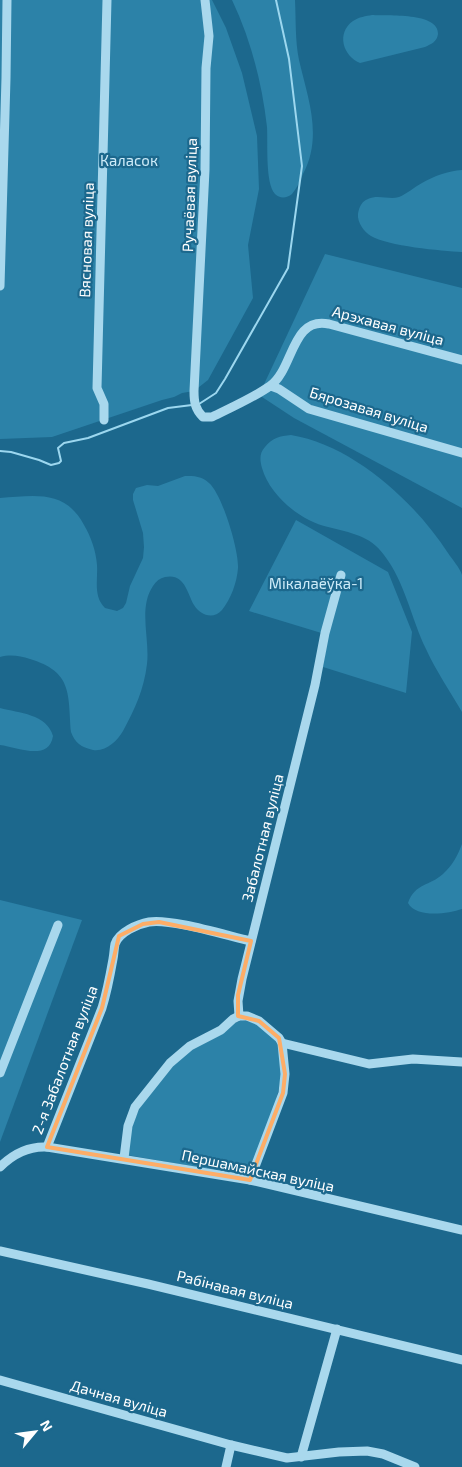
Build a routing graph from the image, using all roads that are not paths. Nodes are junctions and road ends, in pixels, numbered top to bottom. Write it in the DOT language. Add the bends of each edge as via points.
graph roads {
  1 [pos="7,0"];
  2 [pos="107,0"];
  3 [pos="205,0"];
  4 [pos="0,286"];
  5 [pos="462,360"];
  6 [pos="271,386"];
  7 [pos="104,420"];
  8 [pos="462,453"];
  9 [pos="341,575"];
  10 [pos="58,925"];
  11 [pos="251,941"];
  12 [pos="239,1016"];
  13 [pos="282,1043"];
  14 [pos="462,1062"];
  15 [pos="0,1073"];
  16 [pos="47,1147"];
  17 [pos="124,1158"];
  18 [pos="0,1167"];
  19 [pos="250,1180"];
  20 [pos="462,1230"];
  21 [pos="0,1251"];
  22 [pos="337,1329"];
  23 [pos="462,1360"];
  24 [pos="0,1380"];
  25 [pos="231,1445"];
  26 [pos="301,1457"];
  27 [pos="226,1467"];
  28 [pos="415,1467"];
  1 -- 4 [label="street"];
  2 -- 7 [label="street, Вясновая вуліца" via="97,388 104,404"];
  3 -- 6 [label="street, Ручаёвая вуліца" via="209,36 195,405 203,417 212,417"];
  5 -- 6 [label="street, Арэхавая вуліца" via="317,323 306,327"];
  6 -- 8 [label="street, Бярозавая вуліца" via="315,411"];
  9 -- 11 [label="street, Забалотная вуліца"];
  10 -- 15 [label="street"];
  11 -- 12 [label="street, Забалотная вуліца" via="238,995"];
  11 -- 16 [label="street, 2-я Забалотная вуліца" via="172,923 150,922 119,936 102,1008"];
  12 -- 13 [label="street" via="259,1021"];
  12 -- 17 [label="street" via="221,1030 183,1050 149,1087 135,1107 128,1126"];
  13 -- 14 [label="street" via="368,1064 413,1060"];
  13 -- 19 [label="street" via="283,1093"];
  16 -- 17 [label="street, Першамайская вуліца"];
  16 -- 18 [label="street, 2-я Забалотная вуліца" via="26,1149"];
  17 -- 19 [label="street, Першамайская вуліца"];
  19 -- 20 [label="street, Першамайская вуліца"];
  21 -- 22 [label="street, Рабінавая вуліца"];
  22 -- 23 [label="street, Рабінавая вуліца"];
  22 -- 26 [label="street"];
  24 -- 25 [label="street, Дачная вуліца"];
  25 -- 26 [label="street, Дачная вуліца" via="287,1458"];
  25 -- 27 [label="street"];
  26 -- 28 [label="street, Дачная вуліца" via="367,1452 383,1454"];
}
